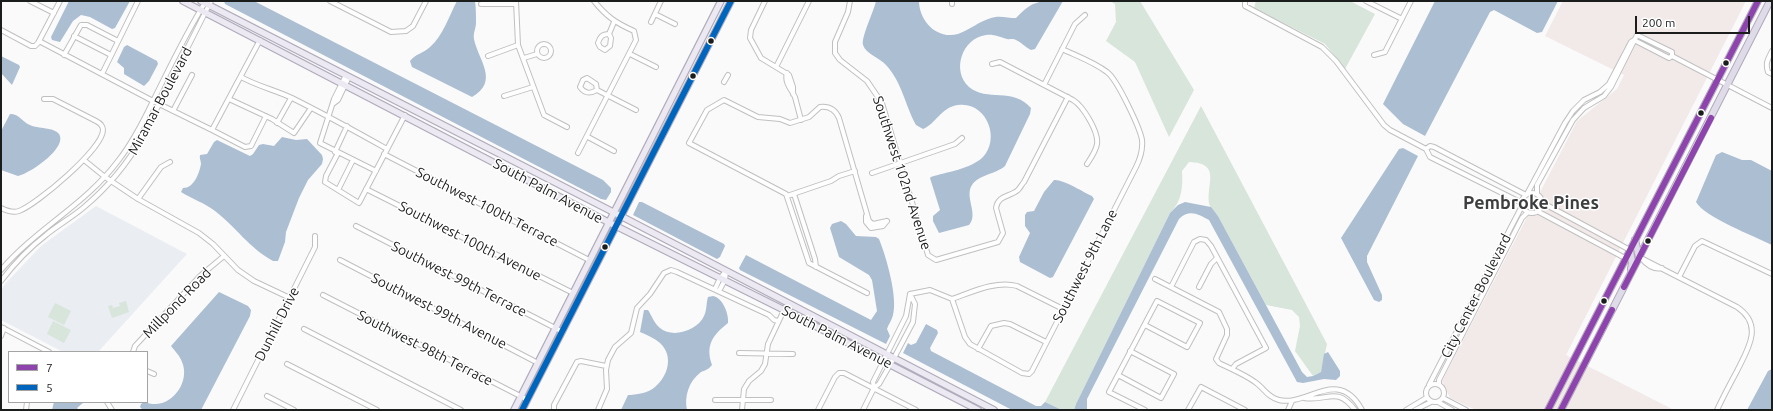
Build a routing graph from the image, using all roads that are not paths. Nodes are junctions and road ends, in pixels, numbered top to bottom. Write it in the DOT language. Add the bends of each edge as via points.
graph roads {
  1 [pos="30,1"];
  2 [pos="60,1"];
  3 [pos="138,1"];
  4 [pos="183,1"];
  5 [pos="330,1"];
  6 [pos="426,1"];
  7 [pos="594,1"];
  8 [pos="661,1"];
  9 [pos="721,1"];
  10 [pos="731,1"];
  11 [pos="765,1"];
  12 [pos="809,1"];
  13 [pos="850,1"];
  14 [pos="1245,1"];
  15 [pos="1366,1"];
  16 [pos="1411,1"];
  17 [pos="1758,1"];
  18 [pos="1770,1"];
  19 [pos="206,2"];
  20 [pos="516,2"];
  21 [pos="481,4"];
  22 [pos="203,11"];
  23 [pos="54,13"];
  24 [pos="655,14"];
  25 [pos="1085,15"];
  26 [pos="1402,19"];
  27 [pos="614,22"];
  28 [pos="650,22"];
  29 [pos="675,24"];
  30 [pos="1,30"];
  31 [pos="609,34"];
  32 [pos="74,36"];
  33 [pos="260,40"];
  34 [pos="1634,40"];
  35 [pos="39,41"];
  36 [pos="118,41"];
  37 [pos="518,46"];
  38 [pos="1062,49"];
  39 [pos="1772,51"];
  40 [pos="537,54"];
  41 [pos="630,54"];
  42 [pos="64,55"];
  43 [pos="111,55"];
  44 [pos="1374,55"];
  45 [pos="488,56"];
  46 [pos="1672,56"];
  47 [pos="524,58"];
  48 [pos="691,61"];
  49 [pos="992,64"];
  50 [pos="698,65"];
  51 [pos="656,67"];
  52 [pos="776,67"];
  53 [pos="102,74"];
  54 [pos="1772,74"];
  55 [pos="192,75"];
  56 [pos="728,75"];
  57 [pos="348,76"];
  58 [pos="241,77"];
  59 [pos="1718,79"];
  60 [pos="724,82"];
  61 [pos="1727,84"];
  62 [pos="343,85"];
  63 [pos="1044,85"];
  64 [pos="533,87"];
  65 [pos="597,90"];
  66 [pos="504,96"];
  67 [pos="609,96"];
  68 [pos="1068,97"];
  69 [pos="291,98"];
  70 [pos="44,99"];
  71 [pos="229,99"];
  72 [pos="153,101"];
  73 [pos="159,104"];
  74 [pos="311,108"];
  75 [pos="1772,108"];
  76 [pos="636,110"];
  77 [pos="173,111"];
  78 [pos="405,115"];
  79 [pos="266,116"];
  80 [pos="329,116"];
  81 [pos="801,120"];
  82 [pos="276,122"];
  83 [pos="347,126"];
  84 [pos="567,127"];
  85 [pos="212,130"];
  86 [pos="588,137"];
  87 [pos="962,138"];
  88 [pos="386,149"];
  89 [pos="1426,149"];
  90 [pos="614,151"];
  91 [pos="336,152"];
  92 [pos="578,153"];
  93 [pos="384,154"];
  94 [pos="84,160"];
  95 [pos="352,160"];
  96 [pos="170,162"];
  97 [pos="901,163"];
  98 [pos="1087,164"];
  99 [pos="376,171"];
  100 [pos="855,171"];
  101 [pos="872,173"];
  102 [pos="105,177"];
  103 [pos="111,181"];
  104 [pos="366,189"];
  105 [pos="338,190"];
  106 [pos="794,194"];
  107 [pos="1527,194"];
  108 [pos="1537,194"];
  109 [pos="787,196"];
  110 [pos="138,199"];
  111 [pos="1541,202"];
  112 [pos="1522,204"];
  113 [pos="1,208"];
  114 [pos="1537,211"];
  115 [pos="613,212"];
  116 [pos="1528,212"];
  117 [pos="867,214"];
  118 [pos="621,217"];
  119 [pos="608,222"];
  120 [pos="356,226"];
  121 [pos="616,226"];
  122 [pos="315,236"];
  123 [pos="1635,240"];
  124 [pos="1630,250"];
  125 [pos="224,256"];
  126 [pos="1639,256"];
  127 [pos="1217,258"];
  128 [pos="1625,258"];
  129 [pos="340,260"];
  130 [pos="589,260"];
  131 [pos="816,267"];
  132 [pos="1,270"];
  133 [pos="726,271"];
  134 [pos="1631,273"];
  135 [pos="1772,274"];
  136 [pos="1679,277"];
  137 [pos="723,279"];
  138 [pos="1155,279"];
  139 [pos="1,281"];
  140 [pos="1171,287"];
  141 [pos="1199,287"];
  142 [pos="714,289"];
  143 [pos="719,291"];
  144 [pos="573,293"];
  145 [pos="867,293"];
  146 [pos="910,294"];
  147 [pos="1476,294"];
  148 [pos="323,295"];
  149 [pos="1481,297"];
  150 [pos="290,298"];
  151 [pos="952,299"];
  152 [pos="1063,309"];
  153 [pos="784,310"];
  154 [pos="906,316"];
  155 [pos="914,318"];
  156 [pos="778,321"];
  157 [pos="1144,325"];
  158 [pos="3,327"];
  159 [pos="304,329"];
  160 [pos="556,329"];
  161 [pos="563,332"];
  162 [pos="1,336"];
  163 [pos="1046,342"];
  164 [pos="40,347"];
  165 [pos="978,349"];
  166 [pos="39,351"];
  167 [pos="47,351"];
  168 [pos="133,351"];
  169 [pos="1130,351"];
  170 [pos="740,353"];
  171 [pos="767,353"];
  172 [pos="793,354"];
  173 [pos="886,354"];
  174 [pos="894,358"];
  175 [pos="883,361"];
  176 [pos="1242,361"];
  177 [pos="538,363"];
  178 [pos="287,364"];
  179 [pos="890,365"];
  180 [pos="606,366"];
  181 [pos="1232,369"];
  182 [pos="148,371"];
  183 [pos="154,374"];
  184 [pos="1240,374"];
  185 [pos="1118,375"];
  186 [pos="1429,385"];
  187 [pos="1439,385"];
  188 [pos="874,388"];
  189 [pos="267,396"];
  190 [pos="520,397"];
  191 [pos="1304,398"];
  192 [pos="1426,398"];
  193 [pos="1443,398"];
  194 [pos="528,400"];
  195 [pos="715,400"];
  196 [pos="743,400"];
  197 [pos="771,400"];
  198 [pos="1292,401"];
  199 [pos="1431,402"];
  200 [pos="1438,402"];
  201 [pos="554,408"];
  202 [pos="1235,408"];
  203 [pos="233,410"];
  204 [pos="294,410"];
  205 [pos="377,410"];
  206 [pos="461,410"];
  207 [pos="514,410"];
  208 [pos="522,410"];
  209 [pos="598,410"];
  210 [pos="742,410"];
  211 [pos="818,410"];
  212 [pos="863,410"];
  213 [pos="916,410"];
  214 [pos="978,410"];
  215 [pos="994,410"];
  216 [pos="1145,410"];
  217 [pos="1188,410"];
  218 [pos="1244,410"];
  219 [pos="1288,410"];
  220 [pos="1355,410"];
  221 [pos="1362,410"];
  222 [pos="1406,410"];
  223 [pos="1415,410"];
  224 [pos="1452,410"];
  225 [pos="1466,410"];
  226 [pos="1548,410"];
  227 [pos="1561,410"];
  228 [pos="1717,410"];
  1 -- 23 [label="street"];
  2 -- 23 [label="street"];
  3 -- 36 [label="street"];
  4 -- 22 [label="main road, South Palm Avenue"];
  5 -- 6 [label="street" via="391,32 406,31 413,26"];
  7 -- 27 [label="street"];
  8 -- 24 [label="street"];
  9 -- 48 [label="main road"];
  10 -- 50 [label="main road"];
  11 -- 52 [label="street" via="750,32 751,40 761,58"];
  12 -- 52 [label="street"];
  13 -- 97 [label="street, Southwest 102nd Avenue" via="848,12 834,42 835,53 877,93"];
  14 -- 89 [label="street" via="1244,6 1320,46 1336,61 1384,125"];
  15 -- 26 [label="street"];
  16 -- 26 [label="street"];
  17 -- 59 [label="highway"];
  18 -- 61 [label="highway"];
  19 -- 22 [label="street"];
  19 -- 57 [label="main road, South Palm Avenue"];
  20 -- 21 [label="street"];
  20 -- 37 [label="street"];
  22 -- 33 [label="main road, South Palm Avenue"];
  22 -- 72 [label="street, Miramar Boulevard"];
  22 -- 73 [label="street, Miramar Boulevard"];
  23 -- 35 [label="street"];
  24 -- 28 [label="street"];
  24 -- 29 [label="street"];
  25 -- 38 [label="street" via="1075,24"];
  26 -- 44 [label="street" via="1385,52"];
  27 -- 31 [label="street"];
  27 -- 41 [label="street" via="634,31 636,40"];
  30 -- 35 [label="street" via="31,46 35,46"];
  32 -- 36 [label="street" via="78,28 84,24"];
  32 -- 42 [label="street"];
  32 -- 43 [label="street"];
  33 -- 58 [label="street"];
  33 -- 62 [label="main road, South Palm Avenue"];
  34 -- 46 [label="street" via="1669,58"];
  34 -- 46 [label="street" via="1637,35 1672,52"];
  34 -- 107 [label="street" via="1609,84 1584,100 1569,117"];
  34 -- 108 [label="street" via="1612,87 1604,96 1584,108 1573,120 1538,185"];
  35 -- 42 [label="street"];
  36 -- 43 [label="street"];
  37 -- 45 [label="street"];
  37 -- 47 [label="street"];
  38 -- 63 [label="street"];
  38 -- 152 [label="street, Southwest 9th Lane" via="1102,69 1112,77 1142,139 1136,167"];
  39 -- 54 [label="street" via="1766,62 1768,72"];
  40 -- 47 [label="street"];
  41 -- 51 [label="street"];
  41 -- 67 [label="street"];
  42 -- 53 [label="street"];
  43 -- 53 [label="street"];
  46 -- 59 [label="street"];
  47 -- 64 [label="street"];
  48 -- 50 [label="street"];
  48 -- 115 [label="main road"];
  49 -- 63 [label="street" via="1000,62"];
  50 -- 118 [label="main road"];
  52 -- 81 [label="street" via="787,73 792,81"];
  53 -- 72 [label="street"];
  55 -- 77 [label="street"];
  56 -- 60 [label="street"];
  57 -- 62 [label="street"];
  57 -- 115 [label="main road, South Palm Avenue"];
  58 -- 69 [label="street"];
  58 -- 71 [label="street"];
  59 -- 61 [label="street"];
  59 -- 123 [label="highway"];
  61 -- 75 [label="street"];
  61 -- 126 [label="highway"];
  62 -- 78 [label="main road, South Palm Avenue"];
  62 -- 80 [label="street"];
  63 -- 68 [label="street"];
  64 -- 66 [label="street"];
  64 -- 84 [label="street" via="544,115"];
  65 -- 67 [label="street"];
  67 -- 76 [label="street"];
  67 -- 86 [label="street"];
  68 -- 97 [label="street, Southwest 102nd Avenue" via="1024,182 1018,190 1004,196 997,204 1003,234 998,242 940,260 928,255"];
  68 -- 98 [label="street" via="1084,109 1097,135 1096,146"];
  69 -- 74 [label="street"];
  69 -- 82 [label="street"];
  70 -- 94 [label="street" via="53,99 101,125 102,135"];
  71 -- 79 [label="street"];
  71 -- 85 [label="street"];
  72 -- 73 [label="street"];
  72 -- 102 [label="street, Miramar Boulevard" via="133,140"];
  73 -- 77 [label="street"];
  73 -- 103 [label="street, Miramar Boulevard" via="130,157"];
  74 -- 80 [label="street"];
  74 -- 82 [label="street" via="294,133"];
  77 -- 85 [label="street"];
  78 -- 88 [label="street"];
  78 -- 119 [label="main road, South Palm Avenue"];
  79 -- 82 [label="street"];
  79 -- 85 [label="street" via="248,148"];
  80 -- 83 [label="street"];
  80 -- 91 [label="street" via="320,141 323,146"];
  81 -- 100 [label="street" via="811,116 820,107 829,107 835,111"];
  81 -- 109 [label="street" via="790,123 780,119 758,117 724,100 706,110 689,143"];
  83 -- 88 [label="street"];
  83 -- 91 [label="street"];
  86 -- 90 [label="street"];
  86 -- 92 [label="street"];
  87 -- 97 [label="street" via="955,144"];
  88 -- 93 [label="street"];
  89 -- 107 [label="street" via="1432,146"];
  89 -- 112 [label="street" via="1430,156"];
  91 -- 95 [label="street"];
  91 -- 105 [label="street" via="325,182"];
  93 -- 99 [label="street"];
  93 -- 130 [label="street, Southwest 100th Terrace"];
  94 -- 102 [label="street"];
  94 -- 113 [label="street" via="64,179 20,211 13,212"];
  95 -- 99 [label="street"];
  95 -- 105 [label="street"];
  96 -- 110 [label="street" via="161,167"];
  97 -- 101 [label="street"];
  99 -- 104 [label="street"];
  100 -- 106 [label="street"];
  100 -- 117 [label="street"];
  102 -- 103 [label="street"];
  102 -- 132 [label="street, Miramar Boulevard" via="78,203 24,245"];
  103 -- 110 [label="street"];
  103 -- 139 [label="street, Miramar Boulevard" via="82,209 33,246"];
  104 -- 105 [label="street" via="359,203"];
  104 -- 144 [label="street, Southwest 100th Avenue"];
  106 -- 109 [label="street"];
  106 -- 131 [label="street"];
  107 -- 108 [label="street"];
  107 -- 112 [label="street"];
  108 -- 111 [label="street"];
  109 -- 131 [label="street" via="809,263"];
  110 -- 125 [label="street" via="199,233"];
  111 -- 114 [label="street"];
  111 -- 124 [label="street"];
  112 -- 116 [label="street"];
  112 -- 147 [label="street, City Center Boulevard"];
  114 -- 116 [label="street"];
  114 -- 128 [label="street"];
  115 -- 118 [label="main road, South Palm Avenue"];
  115 -- 119 [label="main road"];
  116 -- 149 [label="street, City Center Boulevard" via="1522,217"];
  117 -- 117 [label="street" via="866,222 871,228 883,226 887,221 871,223"];
  118 -- 121 [label="main road"];
  118 -- 133 [label="main road, South Palm Avenue"];
  119 -- 121 [label="main road, South Palm Avenue"];
  119 -- 130 [label="main road"];
  120 -- 160 [label="street, Southwest 99th Terrace"];
  121 -- 137 [label="main road, South Palm Avenue"];
  121 -- 161 [label="main road"];
  122 -- 150 [label="street, Dunhill Drive" via="315,247"];
  123 -- 124 [label="highway"];
  123 -- 126 [label="highway"];
  124 -- 128 [label="highway"];
  124 -- 134 [label="highway"];
  125 -- 150 [label="street" via="254,281"];
  125 -- 168 [label="street, Millpond Road" via="200,276"];
  126 -- 134 [label="highway"];
  126 -- 136 [label="street" via="1650,266 1663,268"];
  127 -- 140 [label="street" via="1209,243 1198,239 1194,242"];
  127 -- 141 [label="street"];
  127 -- 176 [label="street" via="1266,348"];
  128 -- 226 [label="highway"];
  129 -- 177 [label="street, Southwest 99th Avenue"];
  130 -- 144 [label="main road"];
  131 -- 145 [label="street"];
  133 -- 137 [label="street"];
  133 -- 173 [label="main road, South Palm Avenue"];
  134 -- 227 [label="highway"];
  135 -- 136 [label="street" via="1707,242 1700,241"];
  136 -- 228 [label="street" via="1737,307 1750,320 1750,345"];
  137 -- 142 [label="street"];
  137 -- 143 [label="street"];
  137 -- 153 [label="main road, South Palm Avenue"];
  138 -- 140 [label="street"];
  140 -- 181 [label="street" via="1219,312 1227,335 1216,358 1219,363"];
  142 -- 143 [label="street"];
  142 -- 180 [label="street" via="677,272 666,272 637,308 631,333 615,347"];
  143 -- 156 [label="street"];
  144 -- 160 [label="main road"];
  146 -- 151 [label="street" via="930,290"];
  146 -- 154 [label="street"];
  146 -- 155 [label="street" via="915,304"];
  147 -- 149 [label="street"];
  147 -- 186 [label="street, City Center Boulevard"];
  148 -- 190 [label="street, Southwest 98th Terrace"];
  149 -- 187 [label="street, City Center Boulevard" via="1439,380"];
  150 -- 203 [label="street, Dunhill Drive"];
  151 -- 152 [label="street" via="999,284 1009,284"];
  151 -- 165 [label="street" via="965,337"];
  152 -- 163 [label="street, Southwest 9th Lane"];
  153 -- 156 [label="street"];
  153 -- 175 [label="main road, South Palm Avenue"];
  154 -- 155 [label="street"];
  154 -- 173 [label="street"];
  155 -- 174 [label="street"];
  156 -- 171 [label="street"];
  157 -- 157 [label="street" via="1157,301 1200,323 1187,347"];
  157 -- 169 [label="street"];
  158 -- 162 [label="street"];
  158 -- 164 [label="street"];
  159 -- 206 [label="street"];
  160 -- 161 [label="street, Southwest 99th Terrace"];
  160 -- 177 [label="main road"];
  161 -- 194 [label="main road"];
  163 -- 165 [label="street" via="1010,324 998,324 991,326"];
  163 -- 165 [label="street, Southwest 9th Lane" via="1029,374"];
  164 -- 166 [label="street"];
  164 -- 167 [label="street"];
  169 -- 185 [label="street"];
  169 -- 185 [label="street" via="1174,374 1162,398"];
  170 -- 171 [label="street"];
  171 -- 172 [label="street"];
  171 -- 196 [label="street" via="763,368 744,388"];
  173 -- 174 [label="main road, South Palm Avenue"];
  173 -- 175 [label="street"];
  174 -- 179 [label="street"];
  174 -- 215 [label="main road, South Palm Avenue"];
  175 -- 179 [label="main road, South Palm Avenue"];
  175 -- 188 [label="street" via="873,382"];
  176 -- 181 [label="street"];
  176 -- 184 [label="street" via="1239,367"];
  177 -- 190 [label="main road"];
  178 -- 205 [label="street"];
  179 -- 188 [label="street"];
  179 -- 214 [label="main road, South Palm Avenue"];
  180 -- 201 [label="street" via="577,362"];
  180 -- 209 [label="street" via="607,389"];
  181 -- 184 [label="street"];
  182 -- 183 [label="street"];
  184 -- 198 [label="street" via="1256,383 1271,397"];
  185 -- 216 [label="street" via="1109,392"];
  186 -- 187 [label="street"];
  186 -- 192 [label="street"];
  187 -- 193 [label="street" via="1444,392"];
  188 -- 211 [label="street" via="839,373"];
  188 -- 212 [label="street"];
  188 -- 213 [label="street"];
  189 -- 204 [label="street"];
  190 -- 194 [label="street, Southwest 98th Terrace"];
  190 -- 207 [label="main road"];
  191 -- 198 [label="street"];
  191 -- 220 [label="street" via="1335,395 1347,401"];
  191 -- 221 [label="street" via="1319,392 1336,390 1350,396"];
  192 -- 199 [label="street"];
  192 -- 222 [label="street"];
  193 -- 200 [label="street"];
  193 -- 225 [label="street"];
  194 -- 208 [label="main road"];
  195 -- 196 [label="street"];
  196 -- 197 [label="street"];
  196 -- 210 [label="street"];
  198 -- 219 [label="street"];
  199 -- 200 [label="street"];
  199 -- 223 [label="street"];
  200 -- 224 [label="street"];
  202 -- 217 [label="street" via="1201,387"];
  202 -- 218 [label="street"];
}
